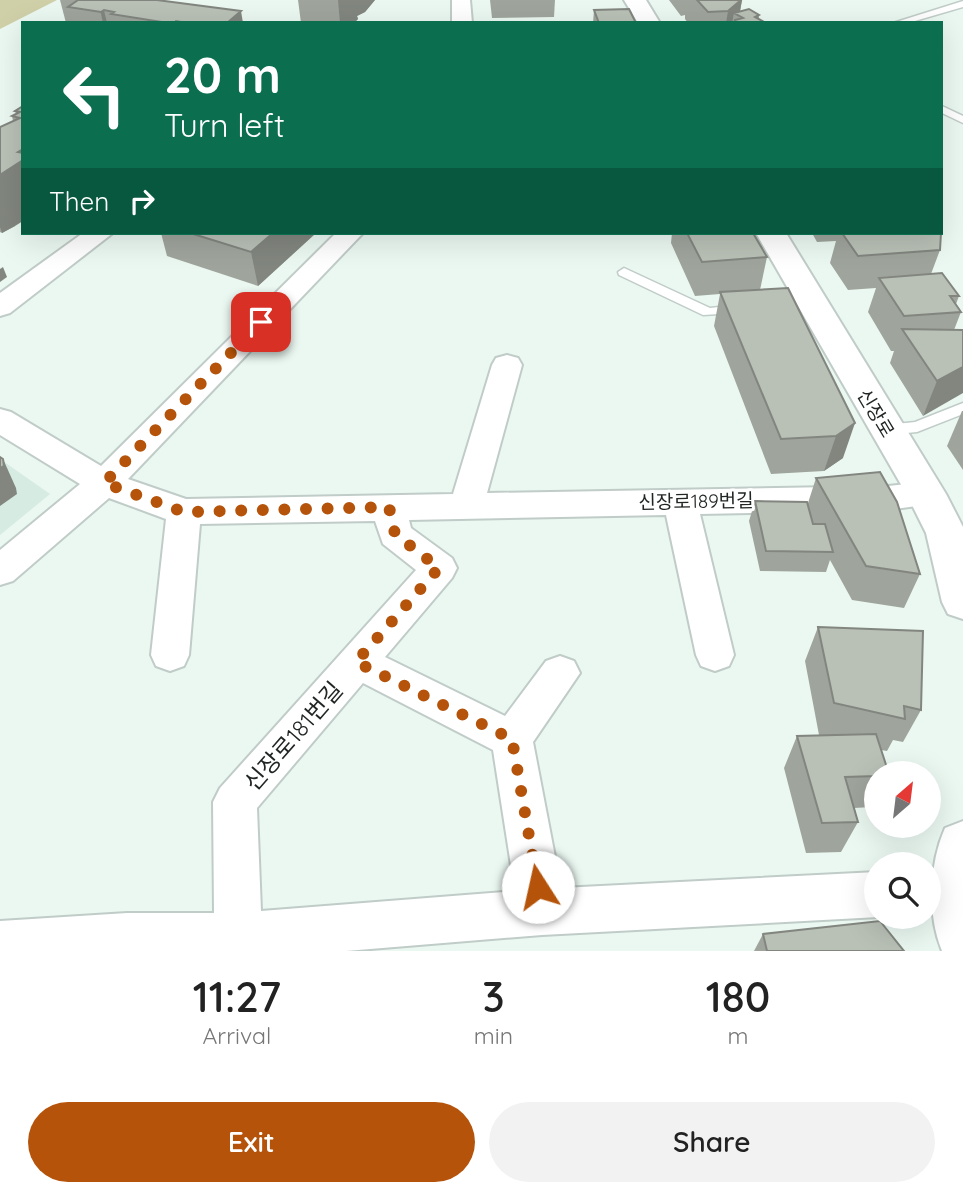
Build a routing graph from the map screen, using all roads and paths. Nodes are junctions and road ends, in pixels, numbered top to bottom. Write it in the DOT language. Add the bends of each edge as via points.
graph roads {
  1 [pos="461,0"];
  2 [pos="635,0"];
  3 [pos="963,4"];
  4 [pos="462,21"];
  5 [pos="648,21"];
  6 [pos="904,21"];
  7 [pos="943,110"];
  8 [pos="963,120"];
  9 [pos="97,235"];
  10 [pos="348,235"];
  11 [pos="772,235"];
  12 [pos="624,272"];
  13 [pos="0,307"];
  14 [pos="747,308"];
  15 [pos="507,365"];
  16 [pos="963,408"];
  17 [pos="0,420"];
  18 [pos="886,430"];
  19 [pos="104,483"];
  20 [pos="926,494"];
  21 [pos="680,501"];
  22 [pos="466,506"];
  23 [pos="389,507"];
  24 [pos="184,512"];
  25 [pos="0,571"];
  26 [pos="963,601"];
  27 [pos="170,654"];
  28 [pos="715,655"];
  29 [pos="356,662"];
  30 [pos="560,673"];
  31 [pos="512,739"];
  32 [pos="864,896"];
  33 [pos="542,912"];
  34 [pos="238,936"];
  35 [pos="0,945"];
  1 -- 4 [label="street"];
  2 -- 5 [label="street"];
  3 -- 6 [label="lane"];
  7 -- 8 [label="lane"];
  9 -- 13 [label="street"];
  10 -- 19 [label="street"];
  11 -- 18 [label="street, 신장로" via="806,303"];
  12 -- 14 [label="lane" via="708,312"];
  15 -- 22 [label="street"];
  16 -- 18 [label="lane" via="917,427"];
  17 -- 19 [label="street, 신장로189번길"];
  18 -- 20 [label="street, 신장로"];
  19 -- 24 [label="street, 신장로189번길"];
  19 -- 25 [label="street"];
  20 -- 21 [label="street, 신장로189번길"];
  20 -- 26 [label="street, 신장로" via="946,533"];
  21 -- 22 [label="street, 신장로189번길"];
  21 -- 28 [label="street"];
  22 -- 23 [label="street, 신장로189번길"];
  23 -- 24 [label="street, 신장로189번길"];
  23 -- 29 [label="street, 신장로181번길" via="395,534 439,568"];
  24 -- 27 [label="street"];
  29 -- 31 [label="street"];
  29 -- 34 [label="street, 신장로181번길" via="235,802"];
  30 -- 31 [label="street"];
  31 -- 33 [label="street"];
  32 -- 33 [label="street"];
  33 -- 34 [label="street"];
  34 -- 35 [label="street"];
}
